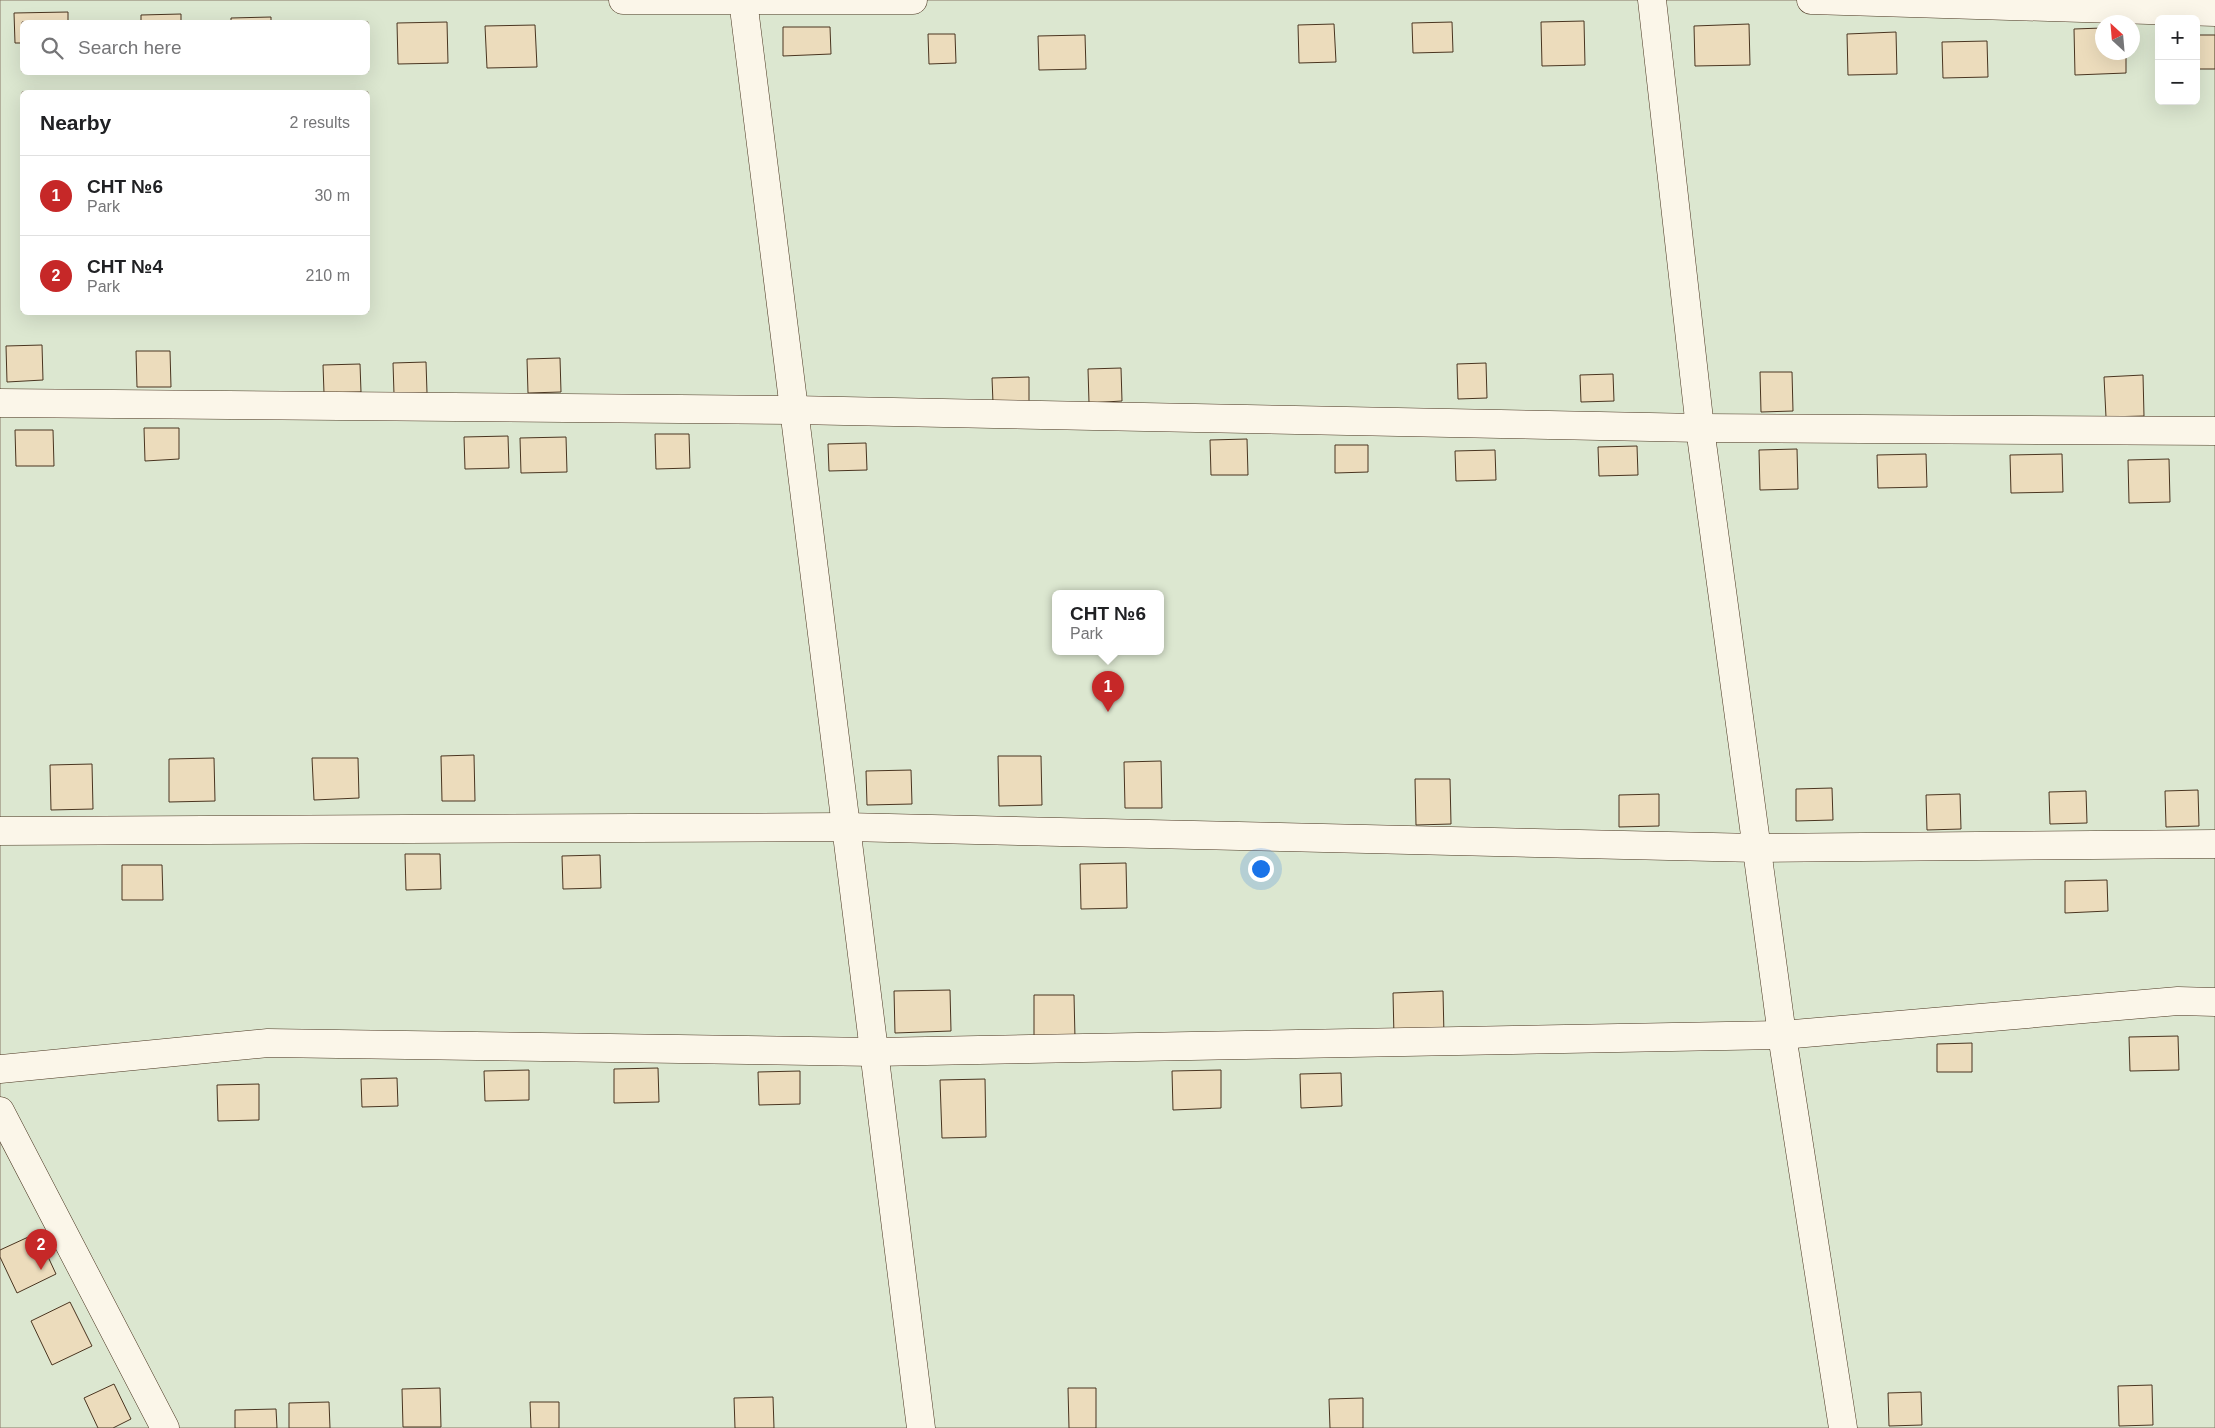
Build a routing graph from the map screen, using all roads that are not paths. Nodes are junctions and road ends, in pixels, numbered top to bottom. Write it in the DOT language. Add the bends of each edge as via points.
graph roads {
  1 [pos="623,0"];
  2 [pos="743,0"];
  3 [pos="913,0"];
  4 [pos="1652,0"];
  5 [pos="1811,0"];
  6 [pos="2215,12"];
  7 [pos="0,403"];
  8 [pos="794,410"];
  9 [pos="1700,428"];
  10 [pos="2215,432"];
  11 [pos="846,827"];
  12 [pos="0,831"];
  13 [pos="2215,844"];
  14 [pos="1757,848"];
  15 [pos="2215,1002"];
  16 [pos="1782,1034"];
  17 [pos="874,1052"];
  18 [pos="0,1069"];
  19 [pos="0,1111"];
  20 [pos="165,1428"];
  21 [pos="921,1428"];
  22 [pos="1843,1428"];
  1 -- 2 [label="street"];
  2 -- 3 [label="street"];
  2 -- 8 [label="street"];
  4 -- 9 [label="street"];
  5 -- 6 [label="street"];
  7 -- 8 [label="street"];
  8 -- 9 [label="street"];
  8 -- 11 [label="street"];
  9 -- 10 [label="street"];
  9 -- 14 [label="street"];
  11 -- 12 [label="street"];
  11 -- 14 [label="street"];
  11 -- 17 [label="street"];
  13 -- 14 [label="street"];
  14 -- 16 [label="street"];
  15 -- 16 [label="street" via="2169,1002"];
  16 -- 17 [label="street"];
  16 -- 22 [label="street"];
  17 -- 18 [label="street" via="268,1043"];
  17 -- 21 [label="street"];
  19 -- 20 [label="street"];
}
